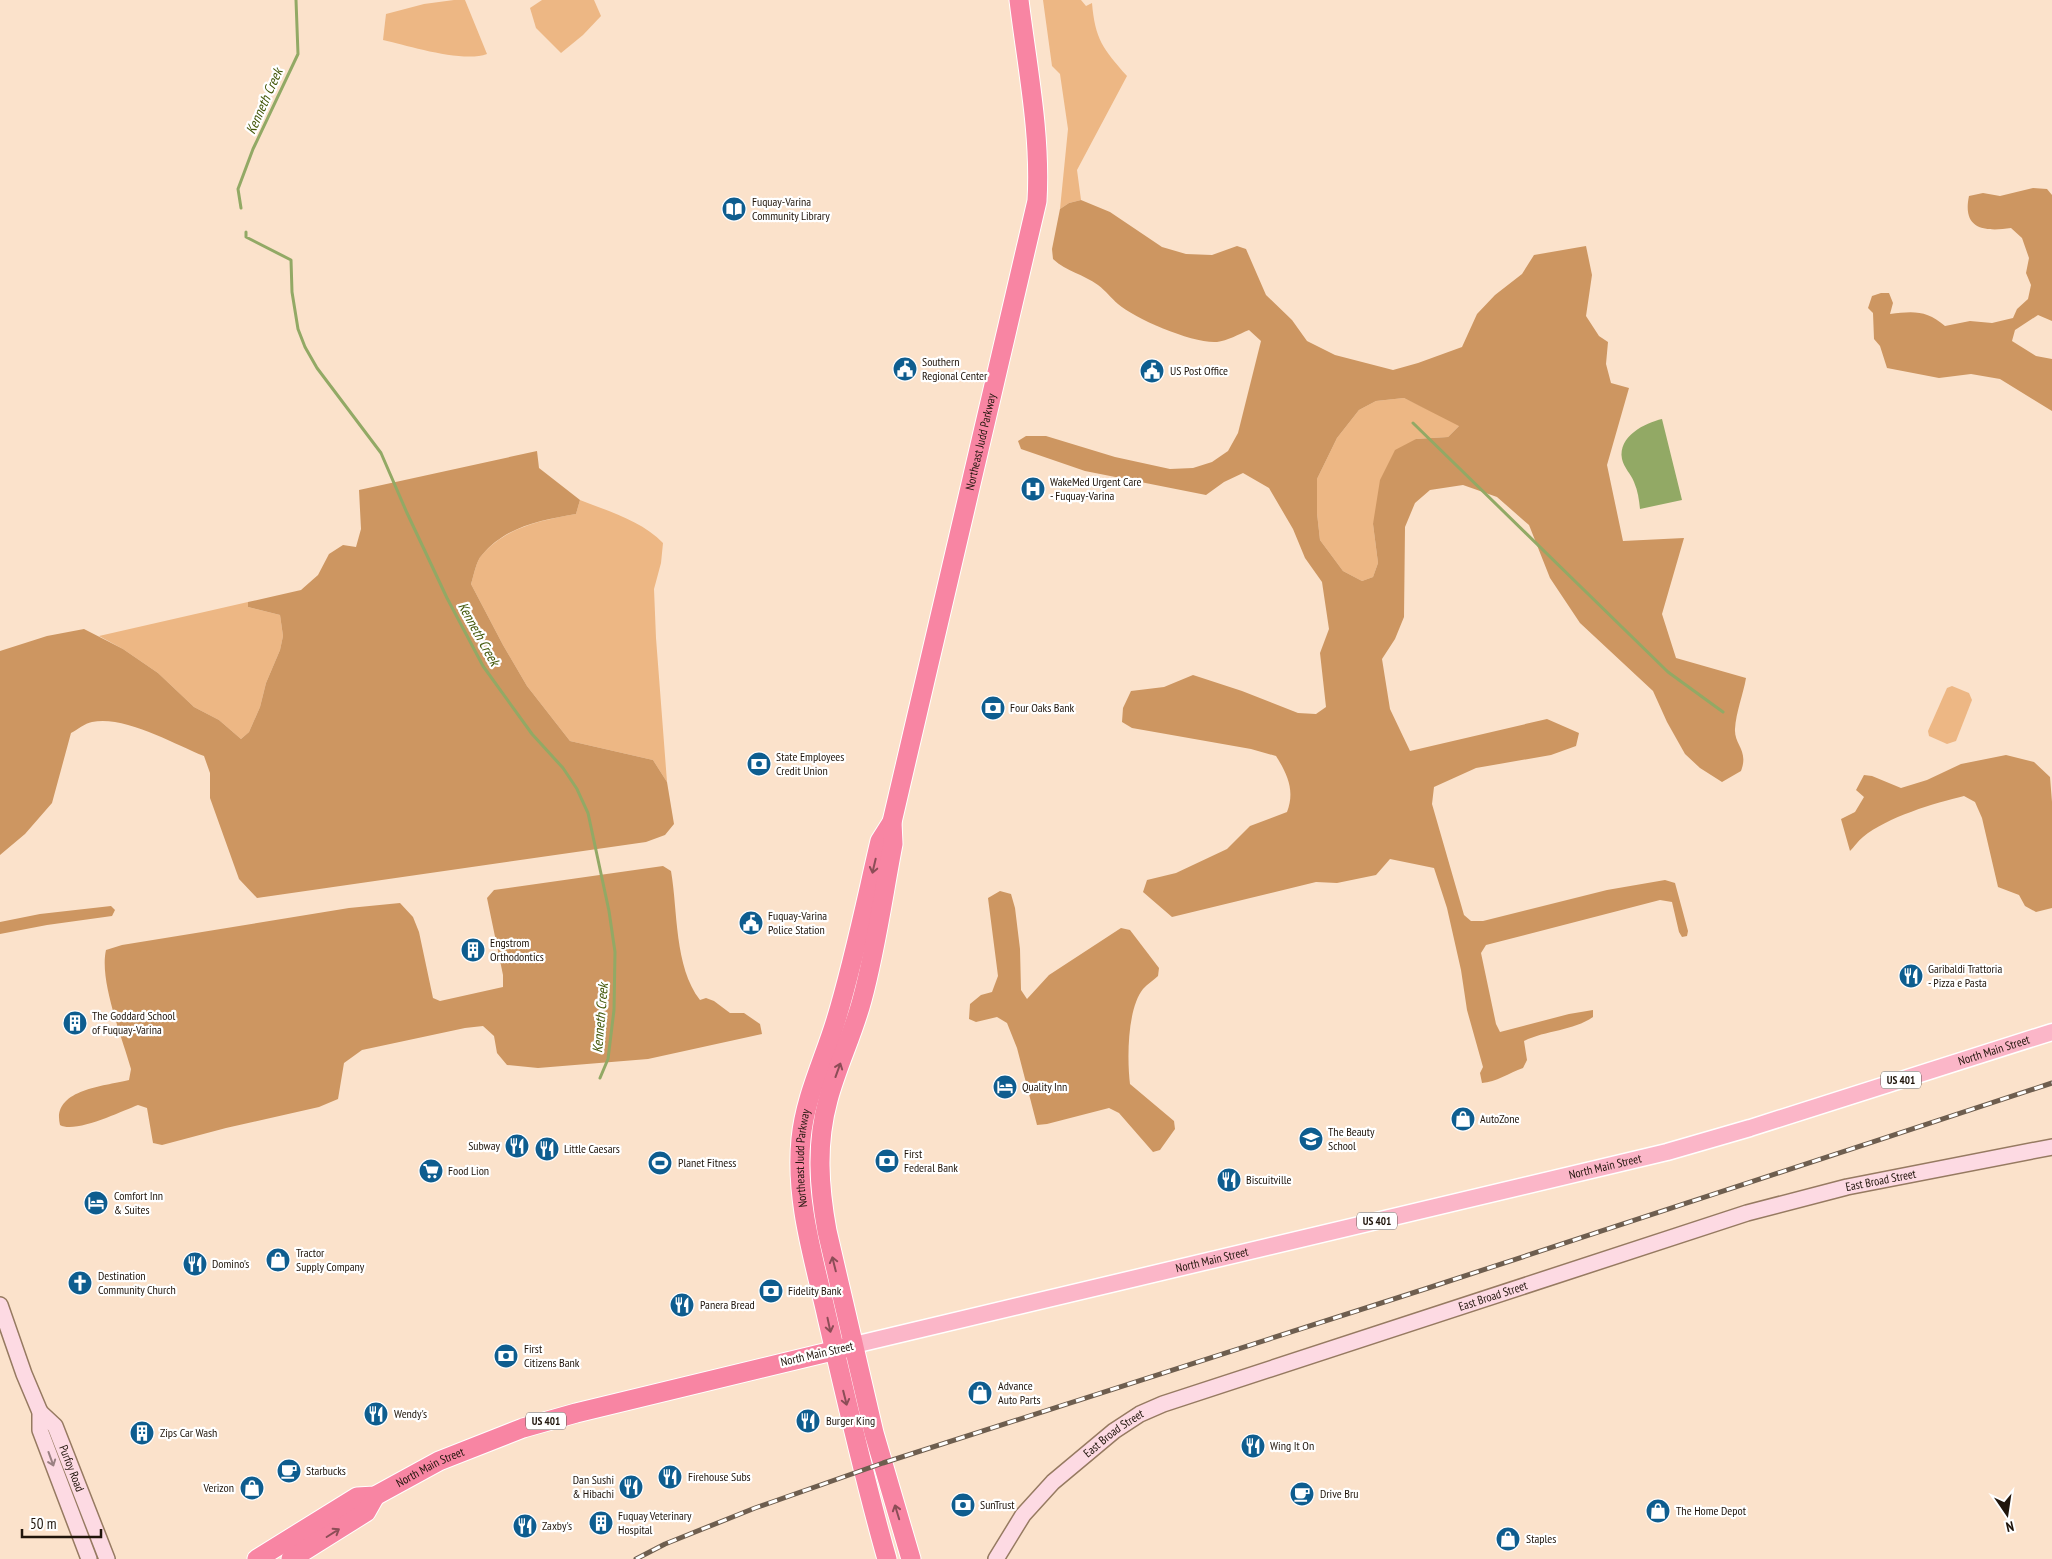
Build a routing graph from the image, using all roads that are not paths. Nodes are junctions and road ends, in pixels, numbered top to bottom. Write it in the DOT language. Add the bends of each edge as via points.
graph roads {
  1 [pos="1019,0"];
  2 [pos="892,822"];
  3 [pos="2052,1032"];
  4 [pos="816,1074"];
  5 [pos="823,1119"];
  6 [pos="2052,1147"];
  7 [pos="0,1305"];
  8 [pos="854,1345"];
  9 [pos="834,1350"];
  10 [pos="40,1412"];
  11 [pos="376,1496"];
  12 [pos="89,1559"];
  13 [pos="107,1559"];
  14 [pos="256,1559"];
  15 [pos="291,1559"];
  16 [pos="887,1559"];
  17 [pos="911,1559"];
  18 [pos="996,1559"];
  1 -- 2 [label="highway, Northeast Judd Parkway" via="1035,123 1039,172 1037,201"];
  2 -- 4 [label="highway, Northeast Judd Parkway, one-way" via="880,841 843,996"];
  5 -- 2 [label="highway, Northeast Judd Parkway, one-way" via="862,999 893,844"];
  3 -- 8 [label="main road, North Main Street / US 401" via="1668,1152"];
  4 -- 5 [label="highway" via="818,1096 815,1108"];
  4 -- 9 [label="highway, Northeast Judd Parkway, one-way" via="800,1139 799,1175 809,1238"];
  8 -- 5 [label="highway, Northeast Judd Parkway, one-way" via="821,1199 819,1156"];
  6 -- 18 [label="main road, East Broad Street" via="1847,1187 1747,1212 1163,1404 1114,1431 1053,1482 1023,1515"];
  7 -- 10 [label="main road, Purfoy Road"];
  8 -- 9 [label="highway, North Main Street / US 401"];
  17 -- 8 [label="highway, Northeast Judd Parkway, one-way" via="874,1433"];
  9 -- 11 [label="highway, North Main Street / US 401" via="523,1428 439,1461"];
  9 -- 16 [label="highway, Northeast Judd Parkway, one-way" via="862,1471"];
  10 -- 12 [label="main road, Purfoy Road, one-way" via="40,1430"];
  10 -- 13 [label="main road, Purfoy Road" via="55,1426"];
  11 -- 14 [label="highway, North Main Street / US 401" via="358,1497"];
  15 -- 11 [label="highway, North Main Street / US 401, one-way" via="366,1512"];
}
